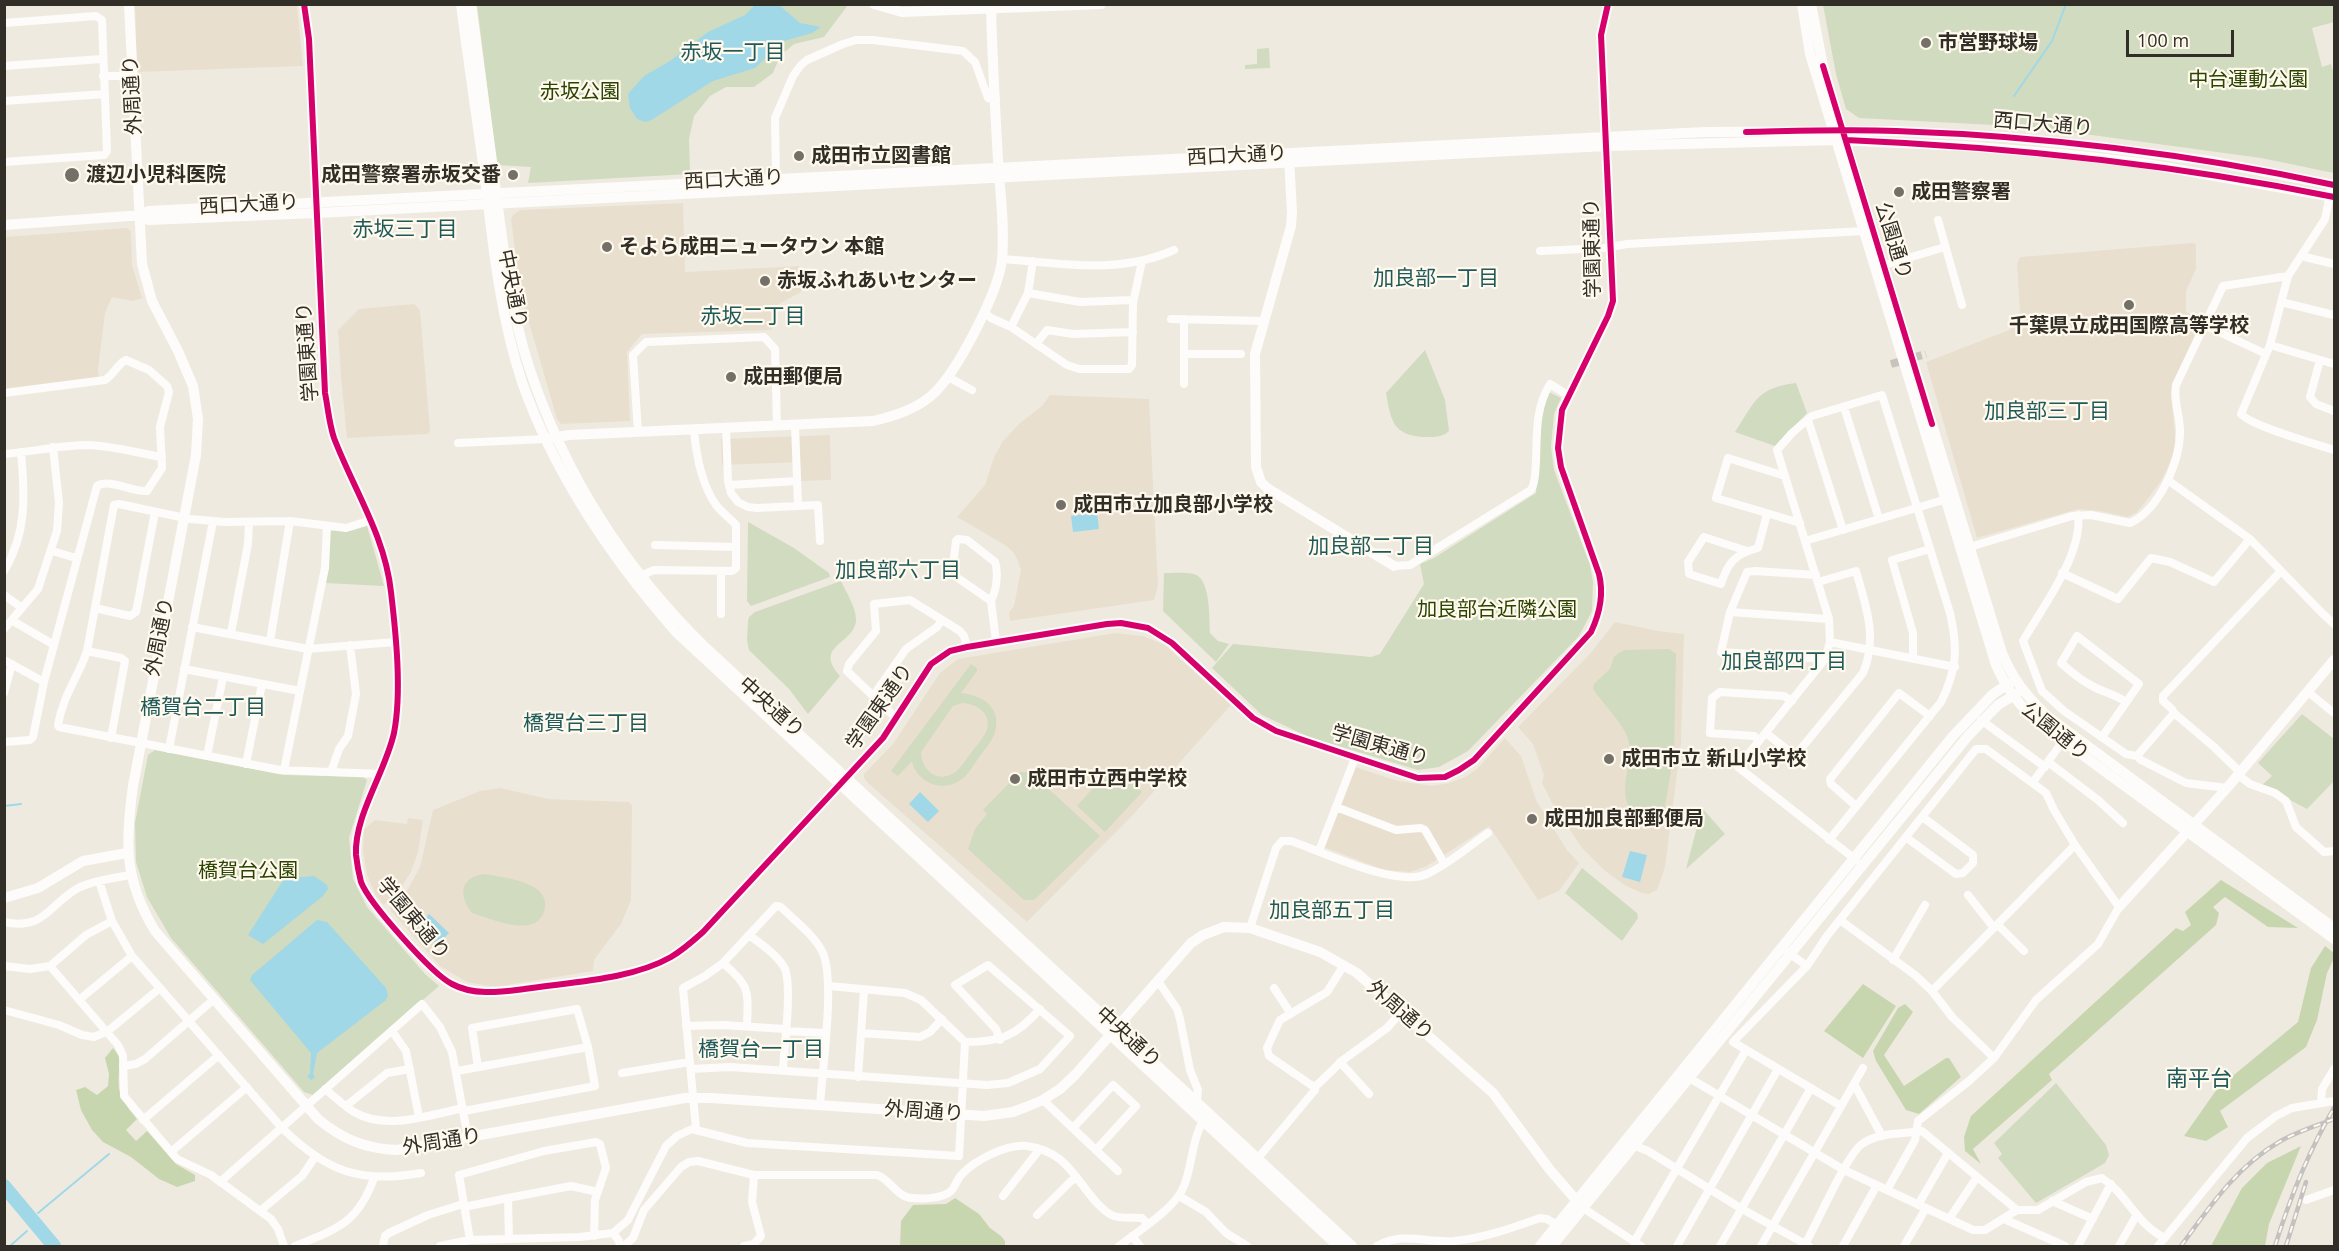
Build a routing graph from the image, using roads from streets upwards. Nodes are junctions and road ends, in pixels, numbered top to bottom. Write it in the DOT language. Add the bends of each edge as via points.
graph roads {
  1 [pos="129,4"];
  2 [pos="303,4"];
  3 [pos="461,4"];
  4 [pos="471,4"];
  5 [pos="874,4"];
  6 [pos="1101,4"];
  7 [pos="1608,4"];
  8 [pos="1802,4"];
  9 [pos="1811,4"];
  10 [pos="991,7"];
  11 [pos="4,23"];
  12 [pos="102,59"];
  13 [pos="4,66"];
  14 [pos="103,76"];
  15 [pos="132,76"];
  16 [pos="105,94"];
  17 [pos="996,100"];
  18 [pos="4,101"];
  19 [pos="1839,135"];
  20 [pos="1606,141"];
  21 [pos="1289,158"];
  22 [pos="4,162"];
  23 [pos="999,173"];
  24 [pos="2277,174"];
  25 [pos="776,177"];
  26 [pos="2275,186"];
  27 [pos="2333,191"];
  28 [pos="492,199"];
  29 [pos="317,201"];
  30 [pos="317,213"];
  31 [pos="139,216"];
  32 [pos="1938,220"];
  33 [pos="4,225"];
  34 [pos="1864,231"];
  35 [pos="1611,247"];
  36 [pos="1946,247"];
  37 [pos="1174,250"];
  38 [pos="1540,251"];
  39 [pos="2301,256"];
  40 [pos="1002,259"];
  41 [pos="1033,261"];
  42 [pos="1142,261"];
  43 [pos="2334,264"];
  44 [pos="1879,266"];
  45 [pos="2288,276"];
  46 [pos="1028,293"];
  47 [pos="1134,300"];
  48 [pos="2281,302"];
  49 [pos="1962,305"];
  50 [pos="984,312"];
  51 [pos="2334,315"];
  52 [pos="1171,319"];
  53 [pos="1184,319"];
  54 [pos="1264,321"];
  55 [pos="2205,325"];
  56 [pos="1011,327"];
  57 [pos="1133,332"];
  58 [pos="1036,344"];
  59 [pos="2270,345"];
  60 [pos="1184,354"];
  61 [pos="1241,354"];
  62 [pos="2266,354"];
  63 [pos="2320,360"];
  64 [pos="2334,364"];
  65 [pos="948,377"];
  66 [pos="1184,384"];
  67 [pos="972,390"];
  68 [pos="4,393"];
  69 [pos="1569,396"];
  70 [pos="1844,407"];
  71 [pos="2334,411"];
  72 [pos="1809,420"];
  73 [pos="777,425"];
  74 [pos="795,425"];
  75 [pos="726,428"];
  76 [pos="694,429"];
  77 [pos="638,432"];
  78 [pos="551,438"];
  79 [pos="458,443"];
  80 [pos="53,447"];
  81 [pos="2334,450"];
  82 [pos="21,452"];
  83 [pos="4,454"];
  84 [pos="162,457"];
  85 [pos="1785,476"];
  86 [pos="797,481"];
  87 [pos="2169,481"];
  88 [pos="729,485"];
  89 [pos="1950,498"];
  90 [pos="798,505"];
  91 [pos="1917,507"];
  92 [pos="155,512"];
  93 [pos="1767,514"];
  94 [pos="2078,515"];
  95 [pos="183,518"];
  96 [pos="371,519"];
  97 [pos="1879,519"];
  98 [pos="213,521"];
  99 [pos="290,521"];
  100 [pos="249,522"];
  101 [pos="1800,524"];
  102 [pos="327,526"];
  103 [pos="1843,530"];
  104 [pos="2250,539"];
  105 [pos="820,541"];
  106 [pos="1805,541"];
  107 [pos="655,545"];
  108 [pos="736,547"];
  109 [pos="1970,547"];
  110 [pos="1930,549"];
  111 [pos="52,551"];
  112 [pos="1747,551"];
  113 [pos="76,558"];
  114 [pos="1394,566"];
  115 [pos="4,570"];
  116 [pos="721,571"];
  117 [pos="2281,571"];
  118 [pos="2062,573"];
  119 [pos="640,576"];
  120 [pos="1817,579"];
  121 [pos="4,595"];
  122 [pos="990,602"];
  123 [pos="22,608"];
  124 [pos="95,608"];
  125 [pos="1730,612"];
  126 [pos="721,614"];
  127 [pos="1829,619"];
  128 [pos="942,620"];
  129 [pos="12,621"];
  130 [pos="2334,624"];
  131 [pos="192,627"];
  132 [pos="4,630"];
  133 [pos="231,633"];
  134 [pos="270,641"];
  135 [pos="395,642"];
  136 [pos="996,642"];
  137 [pos="1830,642"];
  138 [pos="54,645"];
  139 [pos="350,645"];
  140 [pos="967,646"];
  141 [pos="308,649"];
  142 [pos="1870,650"];
  143 [pos="87,651"];
  144 [pos="1825,659"];
  145 [pos="1913,659"];
  146 [pos="2334,660"];
  147 [pos="8,662"];
  148 [pos="1955,667"];
  149 [pos="184,669"];
  150 [pos="223,677"];
  151 [pos="44,682"];
  152 [pos="262,684"];
  153 [pos="2005,686"];
  154 [pos="2016,689"];
  155 [pos="300,691"];
  156 [pos="2308,692"];
  157 [pos="4,693"];
  158 [pos="873,696"];
  159 [pos="1792,700"];
  160 [pos="2127,702"];
  161 [pos="2334,712"];
  162 [pos="2174,713"];
  163 [pos="1930,716"];
  164 [pos="896,718"];
  165 [pos="1982,720"];
  166 [pos="1766,733"];
  167 [pos="2102,737"];
  168 [pos="111,738"];
  169 [pos="1759,741"];
  170 [pos="2063,741"];
  171 [pos="4,742"];
  172 [pos="141,744"];
  173 [pos="169,749"];
  174 [pos="207,756"];
  175 [pos="2138,756"];
  176 [pos="1355,758"];
  177 [pos="246,764"];
  178 [pos="2046,764"];
  179 [pos="284,770"];
  180 [pos="331,772"];
  181 [pos="2239,773"];
  182 [pos="381,774"];
  183 [pos="843,782"];
  184 [pos="2033,782"];
  185 [pos="2227,788"];
  186 [pos="1856,806"];
  187 [pos="1336,807"];
  188 [pos="1923,818"];
  189 [pos="2123,823"];
  190 [pos="2191,829"];
  191 [pos="1488,833"];
  192 [pos="1906,838"];
  193 [pos="1829,840"];
  194 [pos="2075,845"];
  195 [pos="1319,851"];
  196 [pos="2334,851"];
  197 [pos="127,853"];
  198 [pos="1857,862"];
  199 [pos="1444,863"];
  200 [pos="130,875"];
  201 [pos="99,881"];
  202 [pos="1968,895"];
  203 [pos="4,898"];
  204 [pos="1925,905"];
  205 [pos="2119,907"];
  206 [pos="1840,920"];
  207 [pos="112,921"];
  208 [pos="4,922"];
  209 [pos="1996,927"];
  210 [pos="2334,927"];
  211 [pos="1250,928"];
  212 [pos="749,935"];
  213 [pos="2334,939"];
  214 [pos="1785,950"];
  215 [pos="2024,951"];
  216 [pos="132,956"];
  217 [pos="1893,960"];
  218 [pos="723,963"];
  219 [pos="1344,965"];
  220 [pos="4,966"];
  221 [pos="50,966"];
  222 [pos="1807,966"];
  223 [pos="1158,981"];
  224 [pos="829,986"];
  225 [pos="160,988"];
  226 [pos="1274,988"];
  227 [pos="864,990"];
  228 [pos="1932,992"];
  229 [pos="79,1000"];
  230 [pos="213,1000"];
  231 [pos="1040,1009"];
  232 [pos="4,1010"];
  233 [pos="1401,1012"];
  234 [pos="1291,1014"];
  235 [pos="942,1019"];
  236 [pos="189,1021"];
  237 [pos="686,1026"];
  238 [pos="747,1026"];
  239 [pos="785,1030"];
  240 [pos="108,1031"];
  241 [pos="1113,1031"];
  242 [pos="392,1032"];
  243 [pos="825,1033"];
  244 [pos="861,1033"];
  245 [pos="1000,1040"];
  246 [pos="965,1042"];
  247 [pos="588,1047"];
  248 [pos="1746,1050"];
  249 [pos="219,1054"];
  250 [pos="1994,1058"];
  251 [pos="1340,1062"];
  252 [pos="123,1066"];
  253 [pos="690,1066"];
  254 [pos="478,1067"];
  255 [pos="1863,1068"];
  256 [pos="410,1069"];
  257 [pos="1778,1069"];
  258 [pos="2334,1069"];
  259 [pos="783,1070"];
  260 [pos="456,1071"];
  261 [pos="622,1073"];
  262 [pos="822,1074"];
  263 [pos="1685,1075"];
  264 [pos="858,1077"];
  265 [pos="964,1084"];
  266 [pos="1854,1084"];
  267 [pos="247,1087"];
  268 [pos="1314,1088"];
  269 [pos="1811,1088"];
  270 [pos="325,1089"];
  271 [pos="1369,1094"];
  272 [pos="1719,1097"];
  273 [pos="694,1098"];
  274 [pos="1042,1100"];
  275 [pos="2334,1101"];
  276 [pos="1197,1102"];
  277 [pos="2321,1103"];
  278 [pos="820,1105"];
  279 [pos="306,1106"];
  280 [pos="346,1106"];
  281 [pos="1841,1106"];
  282 [pos="463,1110"];
  283 [pos="962,1115"];
  284 [pos="1752,1116"];
  285 [pos="419,1117"];
  286 [pos="1205,1117"];
  287 [pos="143,1120"];
  288 [pos="282,1128"];
  289 [pos="1073,1128"];
  290 [pos="696,1129"];
  291 [pos="1916,1132"];
  292 [pos="1785,1134"];
  293 [pos="1882,1136"];
  294 [pos="468,1138"];
  295 [pos="1633,1146"];
  296 [pos="1039,1150"];
  297 [pos="1096,1150"];
  298 [pos="171,1152"];
  299 [pos="1815,1152"];
  300 [pos="1948,1153"];
  301 [pos="315,1157"];
  302 [pos="1258,1158"];
  303 [pos="1678,1170"];
  304 [pos="1844,1170"];
  305 [pos="1118,1171"];
  306 [pos="421,1173"];
  307 [pos="754,1175"];
  308 [pos="1977,1177"];
  309 [pos="374,1178"];
  310 [pos="1077,1178"];
  311 [pos="220,1182"];
  312 [pos="2111,1184"];
  313 [pos="1877,1185"];
  314 [pos="1710,1189"];
  315 [pos="1887,1190"];
  316 [pos="2334,1191"];
  317 [pos="598,1192"];
  318 [pos="1003,1196"];
  319 [pos="1179,1196"];
  320 [pos="508,1198"];
  321 [pos="2306,1200"];
  322 [pos="2052,1201"];
  323 [pos="1579,1205"];
  324 [pos="463,1206"];
  325 [pos="1922,1207"];
  326 [pos="1742,1209"];
  327 [pos="2017,1210"];
  328 [pos="260,1211"];
  329 [pos="1037,1215"];
  330 [pos="2136,1216"];
  331 [pos="2093,1218"];
  332 [pos="1949,1219"];
  333 [pos="2004,1219"];
  334 [pos="1147,1223"];
  335 [pos="1557,1225"];
  336 [pos="1773,1225"];
  337 [pos="613,1233"];
  338 [pos="594,1236"];
  339 [pos="1132,1236"];
  340 [pos="2165,1238"];
  341 [pos="509,1239"];
  342 [pos="470,1240"];
  343 [pos="1637,1244"];
  344 [pos="284,1246"];
  345 [pos="295,1246"];
  346 [pos="383,1246"];
  347 [pos="440,1246"];
  348 [pos="622,1246"];
  349 [pos="744,1246"];
  350 [pos="1119,1246"];
  351 [pos="1140,1246"];
  352 [pos="1247,1246"];
  353 [pos="1338,1246"];
  354 [pos="1352,1246"];
  355 [pos="1377,1246"];
  356 [pos="1540,1246"];
  357 [pos="1552,1246"];
  358 [pos="1677,1246"];
  359 [pos="1720,1246"];
  360 [pos="1761,1246"];
  361 [pos="1807,1246"];
  362 [pos="1843,1246"];
  363 [pos="1904,1246"];
  364 [pos="2065,1246"];
  365 [pos="2078,1246"];
  366 [pos="2119,1246"];
  367 [pos="2158,1246"];
  1 -- 15 [label="street, 外周通り"];
  2 -- 29 [label="street, 学園東通り" via="309,39"];
  3 -- 28 [label="street, 中央通り"];
  4 -- 28 [label="street, 中央通り"];
  5 -- 10 [label="street" via="902,12"];
  6 -- 10 [label="street"];
  7 -- 20 [label="street, 学園東通り" via="1601,35"];
  8 -- 19 [label="street, 公園通り" via="1810,54"];
  9 -- 19 [label="street, 公園通り"];
  10 -- 17 [label="street"];
  11 -- 12 [label="street" via="96,16 102,20"];
  12 -- 13 [label="street"];
  12 -- 14 [label="street"];
  14 -- 15 [label="street"];
  14 -- 16 [label="street"];
  15 -- 31 [label="street, 外周通り"];
  16 -- 18 [label="street"];
  16 -- 22 [label="street" via="106,153"];
  17 -- 23 [label="street"];
  17 -- 25 [label="street" via="988,98 975,62 963,51 873,40 843,44 807,60 793,76 775,118"];
  19 -- 20 [label="street, 西口大通り"];
  19 -- 24 [label="street, 西口大通り" via="1929,133 2065,143"];
  19 -- 26 [label="street, 西口大通り" via="2141,163"];
  19 -- 34 [label="street, 公園通り"];
  19 -- 44 [label="street, 公園通り"];
  20 -- 21 [label="street, 西口大通り"];
  20 -- 35 [label="street, 学園東通り"];
  21 -- 23 [label="street, 西口大通り"];
  21 -- 54 [label="street" via="1291,226"];
  23 -- 25 [label="street, 西口大通り"];
  23 -- 28 [label="street, 西口大通り"];
  23 -- 40 [label="street"];
  24 -- 26 [label="street"];
  24 -- 27 [label="street, 西口大通り"];
  25 -- 28 [label="street, 西口大通り"];
  26 -- 27 [label="street, 西口大通り"];
  27 -- 39 [label="street" via="2325,219"];
  28 -- 29 [label="street, 西口大通り"];
  28 -- 30 [label="street, 西口大通り"];
  28 -- 78 [label="street, 中央通り" via="514,309"];
  29 -- 30 [label="street, 学園東通り"];
  29 -- 31 [label="street, 西口大通り" via="148,211"];
  30 -- 31 [label="street, 西口大通り" via="149,220"];
  30 -- 96 [label="street, 学園東通り" via="329,419"];
  31 -- 33 [label="street, 西口大通り"];
  31 -- 95 [label="street, 外周通り" via="140,254 147,289 189,376 197,406 196,455"];
  32 -- 36 [label="street"];
  34 -- 35 [label="street"];
  34 -- 44 [label="street, 公園通り"];
  35 -- 38 [label="street"];
  35 -- 69 [label="street, 学園東通り" via="1613,301"];
  36 -- 44 [label="street"];
  36 -- 49 [label="street"];
  37 -- 42 [label="street"];
  39 -- 43 [label="street"];
  39 -- 45 [label="street"];
  40 -- 41 [label="street"];
  40 -- 50 [label="street"];
  41 -- 42 [label="street" via="1076,267"];
  41 -- 46 [label="street"];
  42 -- 47 [label="street"];
  44 -- 89 [label="street, 公園通り"];
  45 -- 48 [label="street"];
  45 -- 55 [label="street" via="2223,286"];
  46 -- 47 [label="street" via="1080,302"];
  46 -- 56 [label="street"];
  47 -- 57 [label="street"];
  48 -- 51 [label="street"];
  48 -- 59 [label="street"];
  50 -- 56 [label="street"];
  50 -- 65 [label="street"];
  52 -- 53 [label="street"];
  53 -- 54 [label="street"];
  53 -- 60 [label="street"];
  54 -- 114 [label="street" via="1255,360 1255,451 1261,482"];
  55 -- 62 [label="street"];
  55 -- 87 [label="street" via="2176,385 2180,430"];
  56 -- 58 [label="street"];
  57 -- 58 [label="street" via="1073,334 1047,330"];
  57 -- 58 [label="street" via="1129,369 1074,368"];
  59 -- 62 [label="street"];
  59 -- 63 [label="street"];
  60 -- 61 [label="street"];
  60 -- 66 [label="street"];
  62 -- 81 [label="street" via="2241,414"];
  63 -- 64 [label="street"];
  63 -- 71 [label="street" via="2310,396 2316,404"];
  65 -- 67 [label="street"];
  65 -- 74 [label="street" via="925,400 887,418"];
  68 -- 84 [label="street" via="105,380 126,360 149,370 167,386 169,392 160,426"];
  69 -- 114 [label="street" via="1550,384 1542,397 1531,490 1410,565"];
  69 -- 176 [label="street, 学園東通り" via="1559,427 1559,460 1601,582 1600,608 1591,632 1474,760 1459,770 1445,777 1418,778"];
  70 -- 72 [label="street"];
  70 -- 91 [label="street" via="1882,395"];
  70 -- 97 [label="street"];
  72 -- 85 [label="street" via="1777,450"];
  72 -- 103 [label="street"];
  73 -- 74 [label="street"];
  73 -- 75 [label="street"];
  73 -- 77 [label="street" via="775,349 764,338 646,342 633,355"];
  74 -- 86 [label="street"];
  75 -- 76 [label="street"];
  75 -- 88 [label="street"];
  76 -- 77 [label="street"];
  76 -- 108 [label="street" via="710,495 736,525"];
  77 -- 78 [label="street"];
  78 -- 79 [label="street"];
  78 -- 119 [label="street, 中央通り" via="593,510"];
  78 -- 183 [label="street, 中央通り" via="561,471 591,522 643,595 683,638"];
  80 -- 82 [label="street"];
  80 -- 84 [label="street" via="126,448"];
  80 -- 111 [label="street" via="60,519"];
  82 -- 83 [label="street"];
  82 -- 115 [label="street" via="24,513 18,541"];
  84 -- 113 [label="street" via="162,468 147,491 104,483 97,486"];
  85 -- 93 [label="street" via="1728,458 1716,498"];
  85 -- 101 [label="street"];
  86 -- 88 [label="street"];
  86 -- 90 [label="street"];
  87 -- 94 [label="street" via="2144,514 2130,523"];
  87 -- 104 [label="street"];
  88 -- 90 [label="street" via="734,498 748,507"];
  89 -- 91 [label="street"];
  89 -- 109 [label="street, 公園通り"];
  89 -- 153 [label="street, 公園通り"];
  90 -- 105 [label="street" via="819,507"];
  91 -- 97 [label="street"];
  91 -- 110 [label="street"];
  92 -- 95 [label="street"];
  92 -- 124 [label="street" via="136,612 130,616"];
  92 -- 124 [label="street" via="114,505"];
  93 -- 101 [label="street"];
  93 -- 112 [label="street" via="1758,548"];
  94 -- 109 [label="street"];
  94 -- 118 [label="street" via="2078,538"];
  95 -- 98 [label="street"];
  95 -- 172 [label="street, 外周通り"];
  96 -- 102 [label="street" via="346,528"];
  96 -- 135 [label="street, 学園東通り" via="387,566"];
  97 -- 103 [label="street"];
  98 -- 100 [label="street"];
  98 -- 131 [label="street"];
  99 -- 100 [label="street"];
  99 -- 102 [label="street"];
  99 -- 134 [label="street"];
  100 -- 133 [label="street"];
  101 -- 106 [label="street"];
  102 -- 141 [label="street" via="325,568"];
  103 -- 106 [label="street"];
  104 -- 117 [label="street"];
  104 -- 118 [label="street" via="2214,582 2170,562 2151,558 2118,599"];
  106 -- 120 [label="street"];
  107 -- 108 [label="street"];
  108 -- 116 [label="street" via="736,568"];
  109 -- 154 [label="street, 公園通り"];
  110 -- 145 [label="street" via="1892,561 1913,633"];
  110 -- 148 [label="street" via="1954,631"];
  111 -- 113 [label="street"];
  111 -- 123 [label="street" via="38,589"];
  112 -- 112 [label="street" via="1704,537 1688,562 1689,574 1721,584 1733,561"];
  113 -- 138 [label="street"];
  116 -- 119 [label="street" via="654,570"];
  116 -- 126 [label="street"];
  117 -- 130 [label="street"];
  117 -- 162 [label="street" via="2163,696"];
  118 -- 167 [label="street" via="2023,641 2042,690"];
  119 -- 183 [label="street, 中央通り" via="691,634"];
  120 -- 125 [label="street" via="1747,572"];
  120 -- 127 [label="street"];
  120 -- 142 [label="street" via="1856,571 1870,622"];
  121 -- 123 [label="street"];
  122 -- 122 [label="street" via="952,574 958,539 967,540 996,562"];
  122 -- 136 [label="street"];
  123 -- 129 [label="street"];
  124 -- 143 [label="street"];
  125 -- 127 [label="street"];
  125 -- 144 [label="street" via="1721,652"];
  127 -- 137 [label="street"];
  128 -- 140 [label="street" via="963,633"];
  128 -- 158 [label="street" via="906,649"];
  128 -- 158 [label="street" via="910,600 874,603 876,631 847,667 849,674"];
  129 -- 132 [label="street"];
  129 -- 138 [label="street"];
  131 -- 133 [label="street"];
  131 -- 149 [label="street"];
  133 -- 134 [label="street"];
  134 -- 141 [label="street"];
  135 -- 139 [label="street"];
  135 -- 182 [label="street, 学園東通り" via="397,709"];
  136 -- 140 [label="street, 学園東通り"];
  136 -- 176 [label="street, 学園東通り" via="1107,624 1148,628 1172,643 1264,726"];
  137 -- 142 [label="street"];
  137 -- 144 [label="street"];
  138 -- 151 [label="street"];
  139 -- 141 [label="street"];
  139 -- 180 [label="street" via="356,694 348,736"];
  140 -- 164 [label="street, 学園東通り" via="950,651 931,664"];
  141 -- 155 [label="street"];
  142 -- 145 [label="street"];
  142 -- 166 [label="street" via="1863,673 1795,756"];
  143 -- 168 [label="street" via="125,661"];
  143 -- 168 [label="street" via="68,688 58,725"];
  144 -- 159 [label="street"];
  145 -- 148 [label="street"];
  146 -- 156 [label="street"];
  147 -- 151 [label="street"];
  147 -- 157 [label="street"];
  148 -- 163 [label="street" via="1949,686"];
  149 -- 150 [label="street"];
  149 -- 173 [label="street"];
  150 -- 152 [label="street"];
  150 -- 174 [label="street"];
  151 -- 171 [label="street" via="32,739"];
  152 -- 155 [label="street"];
  152 -- 177 [label="street"];
  153 -- 154 [label="street, 公園通り"];
  153 -- 198 [label="street" via="1953,736"];
  154 -- 165 [label="street"];
  154 -- 170 [label="street, 公園通り" via="2040,724"];
  154 -- 190 [label="street, 公園通り"];
  155 -- 179 [label="street"];
  156 -- 161 [label="street"];
  156 -- 181 [label="street"];
  158 -- 164 [label="street"];
  159 -- 166 [label="street"];
  159 -- 169 [label="street" via="1784,696 1720,692 1712,698 1710,734 1754,736"];
  160 -- 160 [label="street" via="2097,689 2061,663 2077,636 2139,684"];
  160 -- 167 [label="street"];
  162 -- 175 [label="street"];
  162 -- 181 [label="street"];
  163 -- 186 [label="street"];
  163 -- 186 [label="street" via="1899,693 1830,779"];
  164 -- 183 [label="street, 学園東通り"];
  165 -- 178 [label="street"];
  165 -- 198 [label="street"];
  166 -- 169 [label="street"];
  167 -- 175 [label="street"];
  168 -- 172 [label="street"];
  169 -- 193 [label="street" via="1738,767"];
  170 -- 178 [label="street"];
  170 -- 190 [label="street, 公園通り"];
  172 -- 173 [label="street"];
  172 -- 197 [label="street, 外周通り" via="129,809"];
  173 -- 174 [label="street"];
  174 -- 177 [label="street"];
  175 -- 185 [label="street" via="2186,783"];
  176 -- 187 [label="street"];
  177 -- 179 [label="street"];
  178 -- 184 [label="street"];
  178 -- 189 [label="street" via="2098,800"];
  179 -- 180 [label="street"];
  180 -- 182 [label="street"];
  181 -- 185 [label="street"];
  181 -- 196 [label="street" via="2286,801 2296,827 2324,852"];
  182 -- 183 [label="street, 学園東通り" via="357,840 362,882 373,903 432,970 452,984 476,992 618,975 671,957 704,932"];
  183 -- 241 [label="street, 中央通り"];
  184 -- 188 [label="street" via="1979,748"];
  184 -- 194 [label="street" via="2046,793"];
  185 -- 190 [label="street"];
  186 -- 193 [label="street"];
  187 -- 195 [label="street"];
  187 -- 199 [label="street" via="1396,830 1425,830"];
  188 -- 192 [label="street"];
  188 -- 192 [label="street" via="1973,855 1973,863 1956,874"];
  190 -- 205 [label="street"];
  190 -- 210 [label="street, 公園通り"];
  190 -- 213 [label="street, 公園通り"];
  191 -- 199 [label="street"];
  192 -- 206 [label="street"];
  193 -- 198 [label="street"];
  194 -- 205 [label="street"];
  194 -- 209 [label="street"];
  195 -- 199 [label="street" via="1392,877 1426,874"];
  195 -- 211 [label="street" via="1286,840 1278,843"];
  197 -- 200 [label="street, 外周通り"];
  197 -- 203 [label="street" via="83,861 38,888"];
  198 -- 214 [label="street"];
  200 -- 201 [label="street"];
  200 -- 230 [label="street, 外周通り" via="155,931"];
  201 -- 207 [label="street"];
  201 -- 208 [label="street" via="73,892 35,922"];
  202 -- 209 [label="street"];
  204 -- 217 [label="street"];
  205 -- 250 [label="street" via="2098,944 2036,1000"];
  206 -- 217 [label="street"];
  206 -- 222 [label="street"];
  207 -- 216 [label="street"];
  207 -- 221 [label="street" via="86,935"];
  209 -- 215 [label="street"];
  209 -- 228 [label="street"];
  211 -- 219 [label="street, 外周通り" via="1320,952"];
  211 -- 223 [label="street, 外周通り" via="1224,927 1203,935"];
  212 -- 218 [label="street"];
  212 -- 224 [label="street" via="773,909 781,907 818,945 828,966"];
  212 -- 239 [label="street" via="776,957 787,973"];
  214 -- 222 [label="street"];
  214 -- 263 [label="street"];
  216 -- 225 [label="street"];
  216 -- 229 [label="street"];
  217 -- 228 [label="street"];
  218 -- 237 [label="street" via="682,987"];
  218 -- 238 [label="street" via="748,991"];
  219 -- 233 [label="street, 外周通り"];
  219 -- 234 [label="street" via="1327,992"];
  220 -- 221 [label="street"];
  221 -- 229 [label="street"];
  222 -- 248 [label="street" via="1733,1042"];
  223 -- 241 [label="street, 外周通り"];
  223 -- 276 [label="street" via="1177,1009 1198,1090"];
  224 -- 227 [label="street"];
  224 -- 243 [label="street"];
  225 -- 236 [label="street"];
  225 -- 240 [label="street"];
  226 -- 234 [label="street"];
  227 -- 235 [label="street" via="905,993"];
  227 -- 244 [label="street"];
  228 -- 250 [label="street"];
  229 -- 240 [label="street"];
  230 -- 236 [label="street"];
  230 -- 279 [label="street, 外周通り"];
  231 -- 245 [label="street" via="1017,1031"];
  231 -- 245 [label="street" via="992,966 956,983 996,1029"];
  231 -- 265 [label="street" via="1070,1036 1047,1063 1008,1083"];
  232 -- 240 [label="street" via="88,1037"];
  233 -- 251 [label="street" via="1387,1028"];
  233 -- 323 [label="street, 外周通り" via="1493,1093"];
  234 -- 268 [label="street" via="1280,1020 1267,1052"];
  235 -- 244 [label="street" via="920,1037"];
  235 -- 246 [label="street"];
  236 -- 249 [label="street"];
  236 -- 252 [label="street" via="141,1062"];
  237 -- 238 [label="street"];
  237 -- 253 [label="street"];
  238 -- 239 [label="street"];
  239 -- 243 [label="street"];
  239 -- 259 [label="street"];
  240 -- 252 [label="street" via="122,1050"];
  241 -- 274 [label="street, 外周通り" via="1075,1075"];
  241 -- 276 [label="street, 中央通り"];
  241 -- 286 [label="street, 中央通り"];
  242 -- 256 [label="street" via="406,1051"];
  242 -- 260 [label="street" via="422,1004 446,1035"];
  242 -- 270 [label="street"];
  243 -- 262 [label="street"];
  244 -- 264 [label="street"];
  245 -- 246 [label="street"];
  246 -- 265 [label="street"];
  247 -- 254 [label="street"];
  247 -- 254 [label="street" via="577,1009 532,1017 472,1028"];
  247 -- 282 [label="street" via="595,1086"];
  248 -- 257 [label="street"];
  248 -- 272 [label="street"];
  249 -- 267 [label="street"];
  249 -- 287 [label="street"];
  250 -- 291 [label="street" via="1918,1121"];
  251 -- 268 [label="street"];
  251 -- 271 [label="street"];
  252 -- 287 [label="street" via="124,1096"];
  253 -- 259 [label="street"];
  253 -- 261 [label="street"];
  253 -- 273 [label="street"];
  254 -- 260 [label="street"];
  255 -- 266 [label="street"];
  256 -- 280 [label="street" via="387,1073"];
  256 -- 285 [label="street"];
  257 -- 269 [label="street"];
  257 -- 284 [label="street"];
  258 -- 277 [label="street" via="2322,1089"];
  259 -- 262 [label="street"];
  260 -- 282 [label="street"];
  262 -- 264 [label="street"];
  262 -- 278 [label="street"];
  263 -- 272 [label="street"];
  263 -- 295 [label="street"];
  263 -- 323 [label="street"];
  264 -- 265 [label="street"];
  265 -- 283 [label="street"];
  266 -- 281 [label="street"];
  266 -- 293 [label="street"];
  267 -- 288 [label="street"];
  267 -- 298 [label="street"];
  268 -- 302 [label="street"];
  269 -- 281 [label="street"];
  269 -- 292 [label="street"];
  270 -- 279 [label="street"];
  270 -- 280 [label="street"];
  272 -- 284 [label="street"];
  272 -- 303 [label="street"];
  273 -- 278 [label="street, 外周通り"];
  273 -- 290 [label="street"];
  273 -- 294 [label="street, 外周通り"];
  274 -- 283 [label="street, 外周通り" via="998,1115"];
  274 -- 289 [label="street"];
  275 -- 277 [label="street"];
  276 -- 286 [label="street, 中央通り"];
  277 -- 340 [label="street" via="2292,1108 2247,1138"];
  278 -- 283 [label="street, 外周通り"];
  279 -- 288 [label="street"];
  279 -- 294 [label="street, 外周通り" via="339,1135 376,1149 413,1148"];
  280 -- 285 [label="street" via="375,1120"];
  281 -- 299 [label="street"];
  282 -- 285 [label="street"];
  282 -- 294 [label="street"];
  283 -- 290 [label="street" via="959,1156 747,1143"];
  284 -- 292 [label="street"];
  284 -- 314 [label="street"];
  286 -- 302 [label="street, 中央通り"];
  286 -- 319 [label="street" via="1191,1149"];
  286 -- 353 [label="street, 中央通り"];
  287 -- 298 [label="street"];
  288 -- 301 [label="street"];
  288 -- 311 [label="street"];
  289 -- 297 [label="street"];
  289 -- 297 [label="street" via="1113,1085 1136,1106"];
  290 -- 337 [label="street" via="671,1140 628,1220"];
  291 -- 293 [label="street"];
  291 -- 300 [label="street" via="1922,1131"];
  291 -- 315 [label="street" via="1916,1140"];
  292 -- 299 [label="street"];
  292 -- 326 [label="street"];
  293 -- 304 [label="street" via="1860,1146"];
  295 -- 303 [label="street"];
  295 -- 323 [label="street"];
  296 -- 307 [label="street" via="1024,1146 1003,1149 968,1169 951,1191 935,1197 909,1198 877,1175"];
  296 -- 310 [label="street" via="1066,1164"];
  296 -- 318 [label="street"];
  297 -- 305 [label="street"];
  298 -- 311 [label="street" via="183,1163"];
  299 -- 304 [label="street"];
  299 -- 336 [label="street"];
  300 -- 308 [label="street"];
  300 -- 325 [label="street"];
  301 -- 309 [label="street" via="345,1171"];
  301 -- 328 [label="street" via="302,1176"];
  302 -- 354 [label="street, 中央通り"];
  303 -- 314 [label="street"];
  303 -- 343 [label="street"];
  304 -- 313 [label="street"];
  304 -- 361 [label="street"];
  306 -- 309 [label="street"];
  307 -- 348 [label="street" via="698,1161 685,1164 644,1210 633,1238"];
  307 -- 349 [label="street" via="752,1202 761,1236 754,1244"];
  308 -- 327 [label="street"];
  308 -- 332 [label="street"];
  309 -- 345 [label="street" via="363,1205 352,1217"];
  310 -- 329 [label="street"];
  310 -- 334 [label="street" via="1111,1215 1142,1218"];
  311 -- 328 [label="street"];
  312 -- 322 [label="street" via="2102,1178 2094,1179"];
  312 -- 330 [label="street"];
  312 -- 331 [label="street"];
  313 -- 315 [label="street"];
  313 -- 362 [label="street"];
  314 -- 326 [label="street"];
  314 -- 358 [label="street"];
  315 -- 325 [label="street"];
  316 -- 321 [label="street"];
  317 -- 320 [label="street" via="571,1186"];
  317 -- 324 [label="street" via="606,1168 600,1144 596,1142 462,1173 459,1175"];
  317 -- 338 [label="street"];
  319 -- 334 [label="street"];
  319 -- 352 [label="street" via="1206,1212 1226,1233"];
  320 -- 324 [label="street"];
  320 -- 341 [label="street"];
  322 -- 327 [label="street" via="2038,1210"];
  322 -- 331 [label="street"];
  323 -- 335 [label="street"];
  323 -- 343 [label="street"];
  323 -- 357 [label="street"];
  324 -- 342 [label="street"];
  324 -- 346 [label="street" via="428,1215 389,1233"];
  325 -- 332 [label="street"];
  325 -- 363 [label="street"];
  326 -- 336 [label="street"];
  326 -- 359 [label="street"];
  327 -- 333 [label="street"];
  328 -- 344 [label="street" via="276,1225"];
  330 -- 340 [label="street"];
  330 -- 366 [label="street"];
  331 -- 365 [label="street"];
  332 -- 333 [label="street" via="1972,1230 1985,1230"];
  333 -- 364 [label="street"];
  334 -- 339 [label="street"];
  335 -- 355 [label="street" via="1540,1218 1479,1237 1431,1241 1404,1237"];
  335 -- 356 [label="street"];
  336 -- 360 [label="street"];
  336 -- 361 [label="street"];
  337 -- 338 [label="street"];
  337 -- 348 [label="street"];
  338 -- 341 [label="street"];
  339 -- 350 [label="street"];
  339 -- 351 [label="street"];
  340 -- 367 [label="street"];
  341 -- 342 [label="street"];
  342 -- 347 [label="street"];
}
